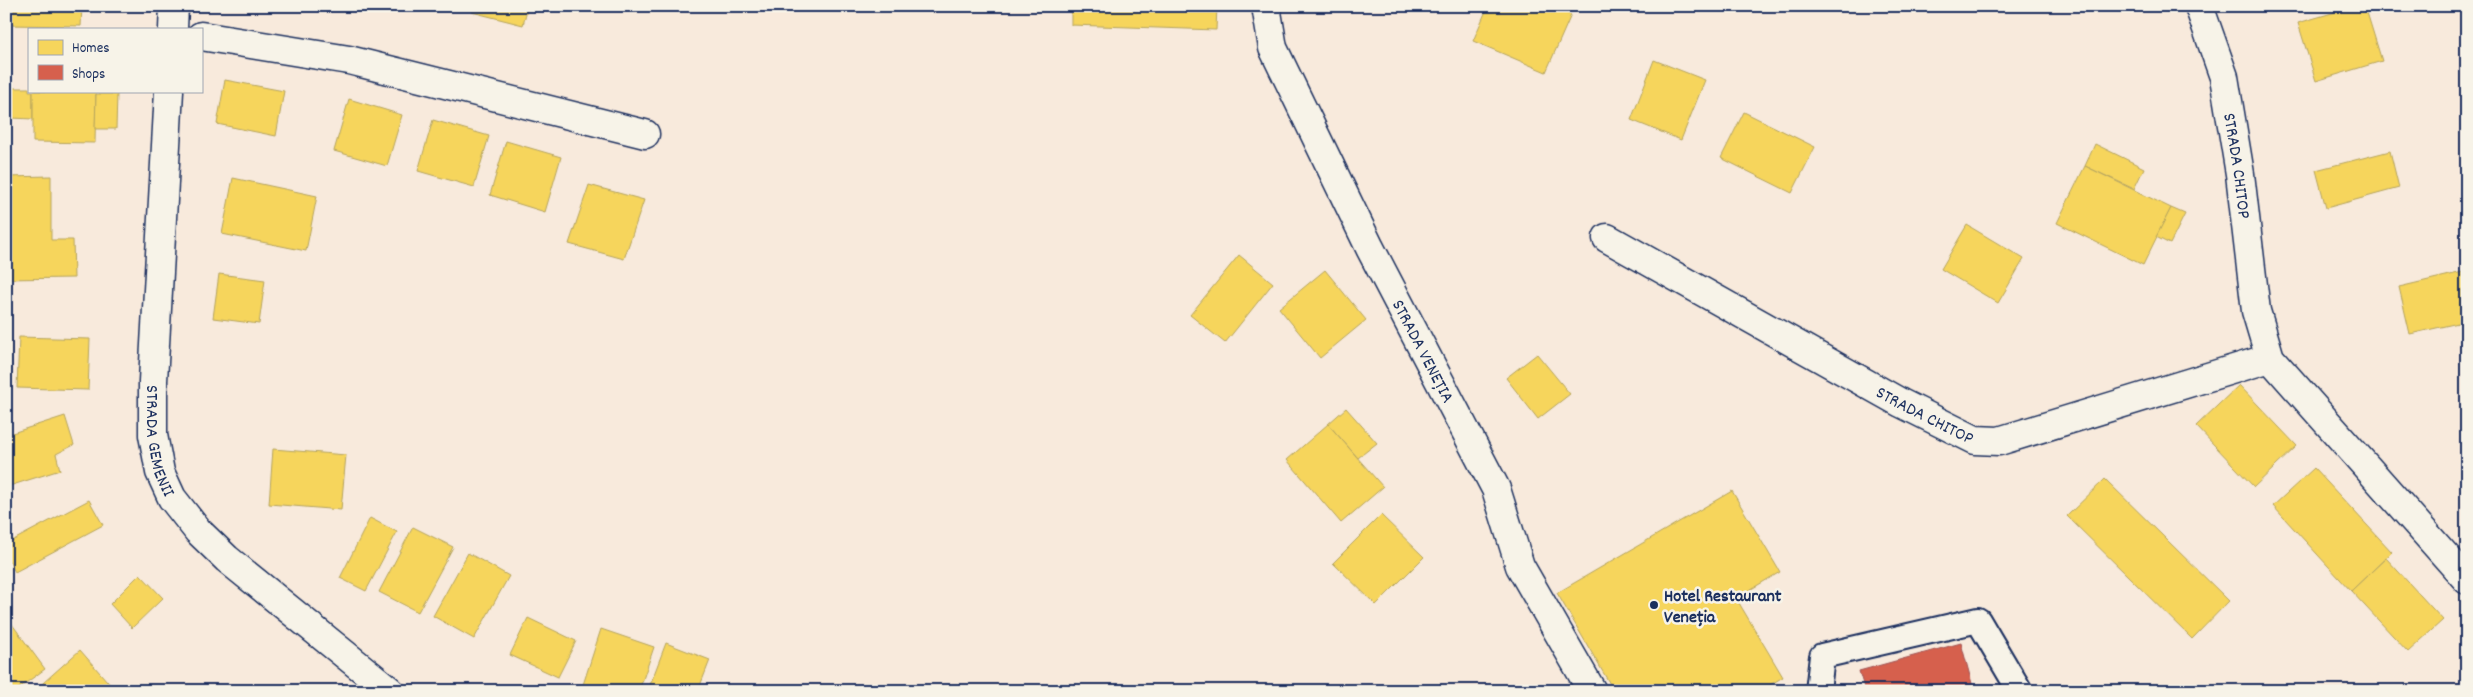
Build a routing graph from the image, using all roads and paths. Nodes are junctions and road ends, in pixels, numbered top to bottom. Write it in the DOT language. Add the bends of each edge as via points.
graph roads {
  1 [pos="174,6"];
  2 [pos="1266,6"];
  3 [pos="2199,6"];
  4 [pos="173,28"];
  5 [pos="202,36"];
  6 [pos="169,92"];
  7 [pos="646,134"];
  8 [pos="1607,238"];
  9 [pos="2270,358"];
  10 [pos="2467,580"];
  11 [pos="390,691"];
  12 [pos="1592,691"];
  13 [pos="1818,691"];
  14 [pos="2020,691"];
  1 -- 4 [label="street"];
  2 -- 12 [label="street, STRADA VENEȚIA" via="1272,48 1370,248 1496,489 1520,566"];
  3 -- 9 [label="street, STRADA CHITOP" via="2224,76 2240,174 2256,311"];
  5 -- 7 [label="street" via="349,60"];
  6 -- 11 [label="street, STRADA GEMENII" via="153,380 153,435 160,472 172,498 198,531 227,559"];
  8 -- 9 [label="street, STRADA CHITOP" via="1901,404 1975,440 1999,442"];
  9 -- 10 [label="street, STRADA CHITOP"];
  13 -- 14 [label="lane" via="1822,656 1978,620"];
}
